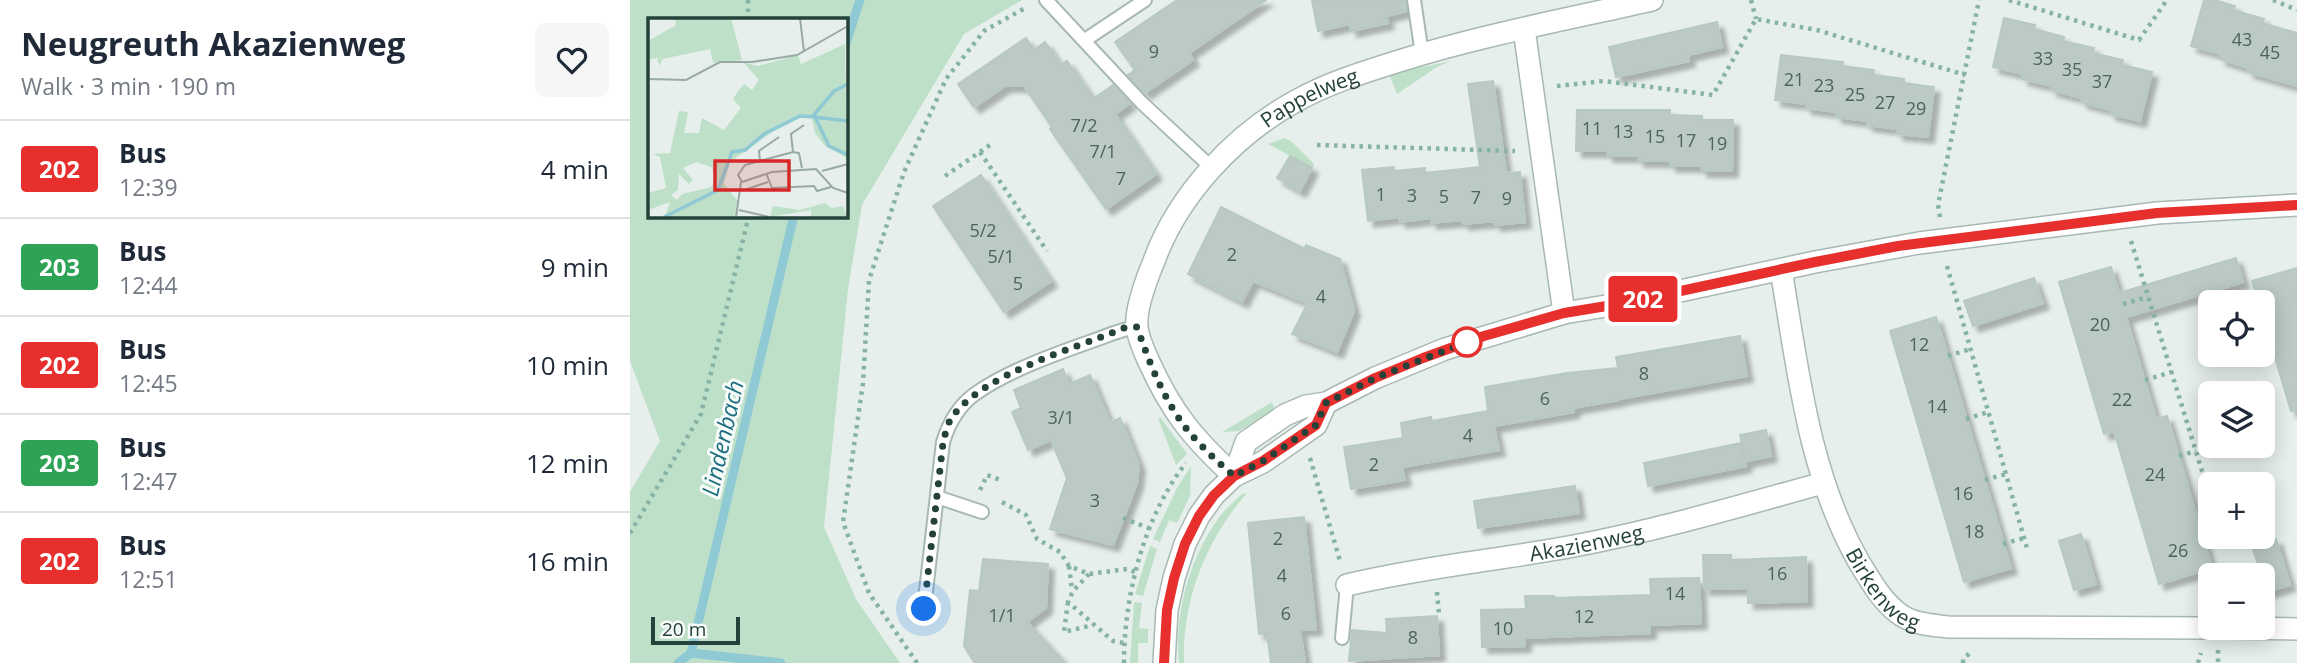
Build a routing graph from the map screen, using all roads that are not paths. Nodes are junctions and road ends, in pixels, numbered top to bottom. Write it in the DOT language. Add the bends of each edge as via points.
graph roads {
  1 [pos="1046,0"];
  2 [pos="1145,0"];
  3 [pos="1414,0"];
  4 [pos="1644,1"];
  5 [pos="1524,29"];
  6 [pos="1085,40"];
  7 [pos="1422,54"];
  8 [pos="1212,168"];
  9 [pos="2297,205"];
  10 [pos="1781,270"];
  11 [pos="1564,313"];
  12 [pos="1137,327"];
  13 [pos="1234,476"];
  14 [pos="1823,483"];
  15 [pos="937,496"];
  16 [pos="982,512"];
  17 [pos="1347,585"];
  18 [pos="924,609"];
  19 [pos="2198,628"];
  20 [pos="2275,629"];
  21 [pos="2297,629"];
  22 [pos="1342,638"];
  23 [pos="1164,663"];
  1 -- 6 [label="lane"];
  2 -- 6 [label="lane"];
  3 -- 7 [label="lane"];
  4 -- 5 [label="street, Pappelweg"];
  5 -- 7 [label="street, Pappelweg"];
  5 -- 11 [label="street"];
  6 -- 8 [label="lane" via="1142,103"];
  7 -- 8 [label="street, Pappelweg" via="1296,101"];
  8 -- 12 [label="street, Pappelweg" via="1160,244 1143,289"];
  9 -- 10 [label="street" via="2123,217 1919,243"];
  10 -- 11 [label="street"];
  10 -- 14 [label="street, Birkenweg" via="1806,415"];
  11 -- 13 [label="street" via="1423,358 1326,403 1285,415 1246,443"];
  12 -- 13 [label="street" via="1161,389 1181,422"];
  12 -- 15 [label="lane" via="1061,352 975,394 951,418"];
  13 -- 23 [label="street" via="1214,495 1185,544 1167,610"];
  14 -- 17 [label="street, Akazienweg" via="1626,535"];
  14 -- 19 [label="street, Birkenweg" via="1848,544 1883,598 1899,614 1920,624"];
  15 -- 16 [label="lane"];
  15 -- 18 [label="lane"];
  17 -- 22 [label="lane"];
  20 -- 21 [label="street"];
}
